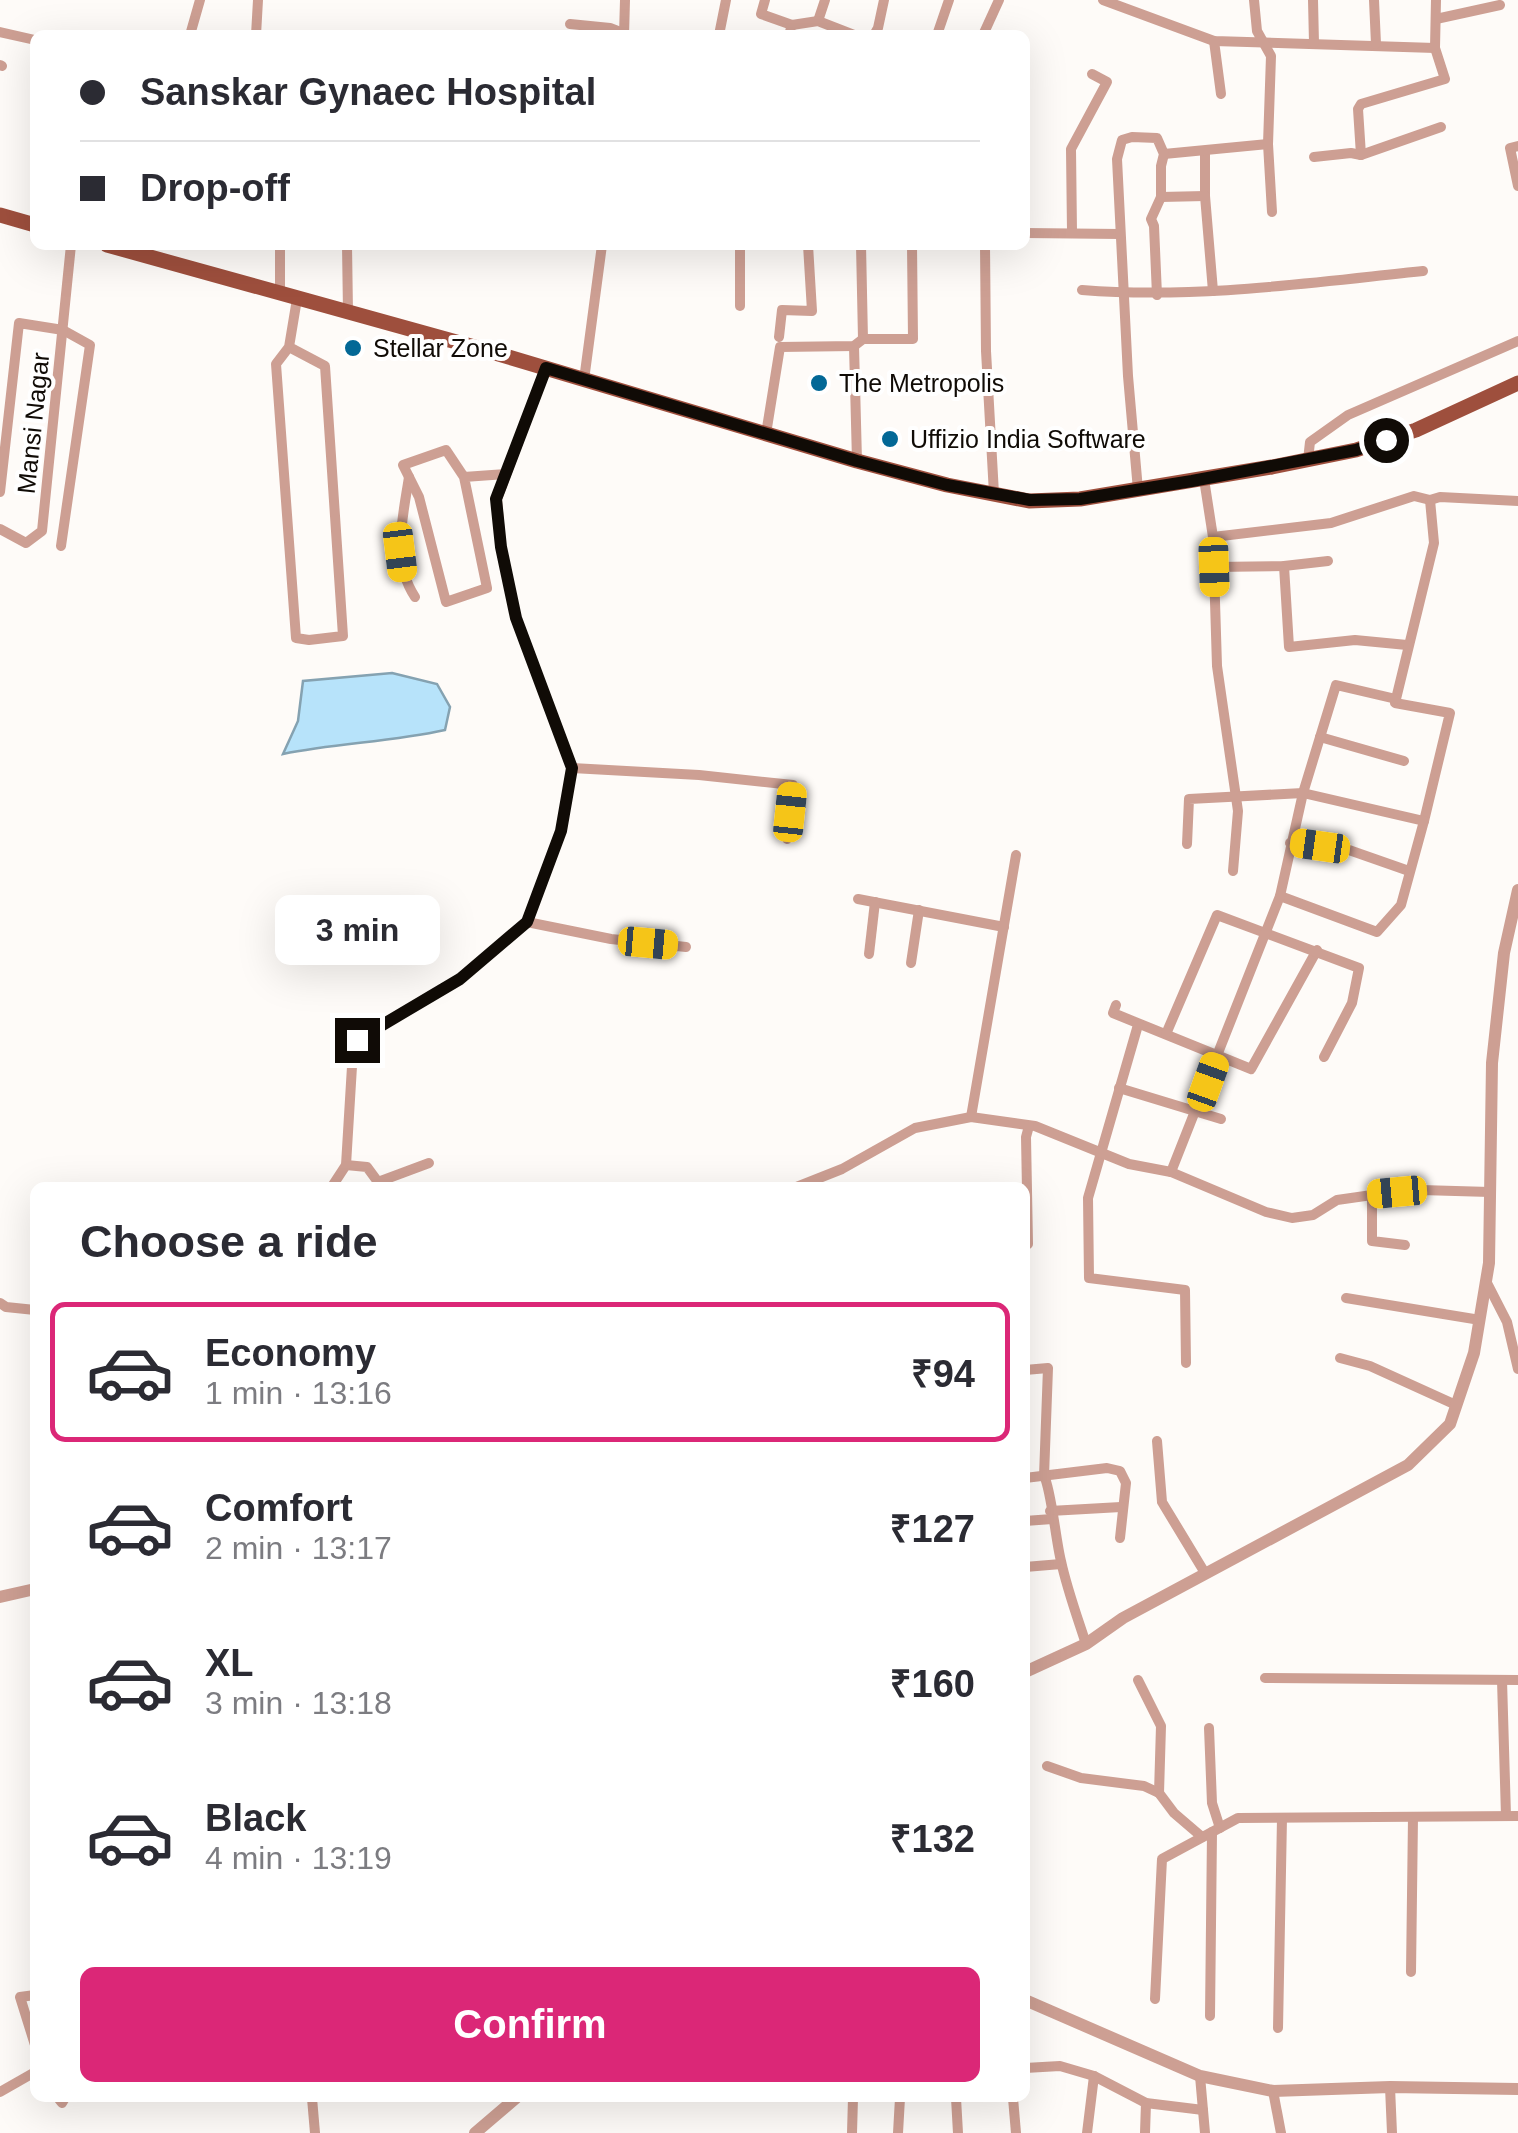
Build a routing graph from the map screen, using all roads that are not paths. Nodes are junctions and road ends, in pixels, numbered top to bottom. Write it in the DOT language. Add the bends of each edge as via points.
graph roads {
  1 [pos="200,0"];
  2 [pos="258,0"];
  3 [pos="625,0"];
  4 [pos="726,0"];
  5 [pos="766,0"];
  6 [pos="825,0"];
  7 [pos="884,0"];
  8 [pos="949,0"];
  9 [pos="999,0"];
  10 [pos="1103,0"];
  11 [pos="1254,0"];
  12 [pos="1313,0"];
  13 [pos="1374,0"];
  14 [pos="1436,0"];
  15 [pos="1500,5"];
  16 [pos="1436,19"];
  17 [pos="818,21"];
  18 [pos="570,24"];
  19 [pos="191,30"];
  20 [pos="256,30"];
  21 [pos="614,30"];
  22 [pos="625,30"];
  23 [pos="720,30"];
  24 [pos="790,30"];
  25 [pos="841,30"];
  26 [pos="877,30"];
  27 [pos="939,30"];
  28 [pos="985,30"];
  29 [pos="0,32"];
  30 [pos="30,39"];
  31 [pos="1214,41"];
  32 [pos="1265,43"];
  33 [pos="1314,43"];
  34 [pos="1376,44"];
  35 [pos="1435,48"];
  36 [pos="1092,74"];
  37 [pos="1221,94"];
  38 [pos="1442,127"];
  39 [pos="1268,144"];
  40 [pos="1518,146"];
  41 [pos="1205,151"];
  42 [pos="1164,154"];
  43 [pos="1361,155"];
  44 [pos="1314,158"];
  45 [pos="1518,186"];
  46 [pos="1205,196"];
  47 [pos="1161,197"];
  48 [pos="1272,212"];
  49 [pos="0,215"];
  50 [pos="30,223"];
  51 [pos="1072,232"];
  52 [pos="1030,234"];
  53 [pos="1120,234"];
  54 [pos="71,250"];
  55 [pos="125,250"];
  56 [pos="280,250"];
  57 [pos="347,250"];
  58 [pos="601,250"];
  59 [pos="740,250"];
  60 [pos="808,250"];
  61 [pos="861,250"];
  62 [pos="912,250"];
  63 [pos="985,250"];
  64 [pos="1423,271"];
  65 [pos="1082,290"];
  66 [pos="1213,291"];
  67 [pos="280,294"];
  68 [pos="1126,294"];
  69 [pos="1157,296"];
  70 [pos="297,299"];
  71 [pos="740,306"];
  72 [pos="348,312"];
  73 [pos="63,330"];
  74 [pos="779,337"];
  75 [pos="1518,341"];
  76 [pos="858,342"];
  77 [pos="289,347"];
  78 [pos="546,368"];
  79 [pos="584,380"];
  80 [pos="1518,383"];
  81 [pos="766,434"];
  82 [pos="1308,460"];
  83 [pos="857,461"];
  84 [pos="506,474"];
  85 [pos="409,477"];
  86 [pos="464,478"];
  87 [pos="1204,479"];
  88 [pos="1138,490"];
  89 [pos="0,492"];
  90 [pos="994,494"];
  91 [pos="1430,500"];
  92 [pos="1518,501"];
  93 [pos="0,529"];
  94 [pos="1212,536"];
  95 [pos="61,546"];
  96 [pos="1328,561"];
  97 [pos="1284,566"];
  98 [pos="1214,567"];
  99 [pos="415,597"];
  100 [pos="1407,644"];
  101 [pos="1396,699"];
  102 [pos="1320,737"];
  103 [pos="1404,761"];
  104 [pos="572,768"];
  105 [pos="1303,793"];
  106 [pos="1234,796"];
  107 [pos="1424,821"];
  108 [pos="787,839"];
  109 [pos="1290,842"];
  110 [pos="1187,844"];
  111 [pos="1016,855"];
  112 [pos="1233,871"];
  113 [pos="1409,871"];
  114 [pos="1518,890"];
  115 [pos="1280,896"];
  116 [pos="858,899"];
  117 [pos="875,902"];
  118 [pos="919,910"];
  119 [pos="527,922"];
  120 [pos="1004,927"];
  121 [pos="1264,931"];
  122 [pos="686,946"];
  123 [pos="1317,950"];
  124 [pos="869,954"];
  125 [pos="911,963"];
  126 [pos="1116,1005"];
  127 [pos="1138,1025"];
  128 [pos="1166,1034"];
  129 [pos="1218,1055"];
  130 [pos="1324,1057"];
  131 [pos="1119,1088"];
  132 [pos="1198,1110"];
  133 [pos="970,1117"];
  134 [pos="1221,1119"];
  135 [pos="1029,1126"];
  136 [pos="1100,1154"];
  137 [pos="429,1163"];
  138 [pos="346,1165"];
  139 [pos="1172,1172"];
  140 [pos="335,1182"];
  141 [pos="809,1182"];
  142 [pos="1027,1182"];
  143 [pos="1490,1192"];
  144 [pos="1372,1195"];
  145 [pos="1405,1246"];
  146 [pos="1486,1281"];
  147 [pos="1346,1298"];
  148 [pos="0,1303"];
  149 [pos="30,1309"];
  150 [pos="1480,1320"];
  151 [pos="1340,1358"];
  152 [pos="1186,1363"];
  153 [pos="1518,1369"];
  154 [pos="1030,1370"];
  155 [pos="1456,1405"];
  156 [pos="1158,1441"];
  157 [pos="1044,1476"];
  158 [pos="1030,1477"];
  159 [pos="1121,1508"];
  160 [pos="1051,1515"];
  161 [pos="1030,1521"];
  162 [pos="1120,1538"];
  163 [pos="1061,1564"];
  164 [pos="1030,1567"];
  165 [pos="1205,1573"];
  166 [pos="30,1592"];
  167 [pos="0,1597"];
  168 [pos="1086,1644"];
  169 [pos="1030,1670"];
  170 [pos="1265,1678"];
  171 [pos="1138,1680"];
  172 [pos="1502,1680"];
  173 [pos="1518,1680"];
  174 [pos="1210,1728"];
  175 [pos="1047,1766"];
  176 [pos="1158,1794"];
  177 [pos="1512,1816"];
  178 [pos="1413,1817"];
  179 [pos="1282,1818"];
  180 [pos="1211,1832"];
  181 [pos="1412,1972"];
  182 [pos="30,1996"];
  183 [pos="1155,2000"];
  184 [pos="1030,2002"];
  185 [pos="1210,2016"];
  186 [pos="1278,2028"];
  187 [pos="30,2029"];
  188 [pos="1030,2068"];
  189 [pos="30,2075"];
  190 [pos="1094,2076"];
  191 [pos="1200,2076"];
  192 [pos="1390,2088"];
  193 [pos="1518,2089"];
  194 [pos="1273,2091"];
  195 [pos="0,2092"];
  196 [pos="312,2102"];
  197 [pos="511,2102"];
  198 [pos="853,2102"];
  199 [pos="900,2102"];
  200 [pos="956,2102"];
  201 [pos="1013,2102"];
  202 [pos="1146,2103"];
  203 [pos="1203,2110"];
  204 [pos="315,2133"];
  205 [pos="475,2133"];
  206 [pos="852,2133"];
  207 [pos="898,2133"];
  208 [pos="958,2133"];
  209 [pos="1016,2133"];
  210 [pos="1087,2133"];
  211 [pos="1145,2133"];
  212 [pos="1205,2133"];
  213 [pos="1281,2133"];
  214 [pos="1392,2133"];
  1 -- 19 [label="street"];
  2 -- 20 [label="street"];
  3 -- 22 [label="street"];
  4 -- 23 [label="street"];
  5 -- 24 [label="street" via="761,14"];
  6 -- 17 [label="street"];
  7 -- 26 [label="street"];
  8 -- 27 [label="street"];
  9 -- 28 [label="street"];
  10 -- 31 [label="street"];
  11 -- 32 [label="street" via="1256,31"];
  12 -- 33 [label="street"];
  13 -- 34 [label="street"];
  14 -- 16 [label="street"];
  15 -- 16 [label="street"];
  16 -- 35 [label="street"];
  17 -- 24 [label="street"];
  17 -- 25 [label="street"];
  18 -- 21 [label="street"];
  29 -- 30 [label="street"];
  31 -- 32 [label="street"];
  31 -- 37 [label="street"];
  32 -- 33 [label="street"];
  32 -- 39 [label="street" via="1271,56"];
  33 -- 34 [label="street"];
  34 -- 35 [label="street"];
  35 -- 43 [label="street" via="1445,79 1361,104"];
  36 -- 51 [label="street" via="1107,82 1071,150"];
  38 -- 43 [label="street"];
  39 -- 41 [label="street"];
  39 -- 48 [label="street"];
  40 -- 45 [label="street" via="1510,148"];
  41 -- 42 [label="street"];
  41 -- 46 [label="street"];
  42 -- 47 [label="street"];
  42 -- 53 [label="street" via="1158,138 1122,140"];
  43 -- 44 [label="street"];
  46 -- 47 [label="street"];
  46 -- 66 [label="street"];
  47 -- 69 [label="street" via="1151,219"];
  49 -- 50 [label="main road"];
  51 -- 52 [label="street"];
  51 -- 53 [label="street"];
  53 -- 68 [label="street"];
  54 -- 73 [label="street, Mansi Nagar"];
  55 -- 67 [label="main road"];
  56 -- 67 [label="street"];
  57 -- 72 [label="street"];
  58 -- 79 [label="street"];
  59 -- 71 [label="street"];
  60 -- 74 [label="street" via="812,311 782,310"];
  61 -- 76 [label="street"];
  62 -- 76 [label="street" via="913,339"];
  63 -- 90 [label="street"];
  64 -- 66 [label="street"];
  65 -- 68 [label="street"];
  66 -- 69 [label="street"];
  67 -- 70 [label="main road"];
  68 -- 69 [label="street"];
  68 -- 88 [label="street"];
  70 -- 72 [label="main road"];
  70 -- 77 [label="street"];
  72 -- 78 [label="main road"];
  73 -- 89 [label="street, Mansi Nagar" via="19,323"];
  73 -- 93 [label="street, Mansi Nagar" via="42,530 26,543"];
  73 -- 95 [label="street, Mansi Nagar" via="90,345"];
  75 -- 82 [label="street" via="1348,415 1310,442"];
  76 -- 81 [label="street" via="780,346"];
  76 -- 83 [label="street"];
  77 -- 77 [label="street" via="325,366 343,636 332,638 296,638 276,364"];
  78 -- 79 [label="main road"];
  78 -- 84 [label="street"];
  79 -- 81 [label="main road"];
  80 -- 82 [label="main road" via="1416,430"];
  81 -- 83 [label="main road"];
  82 -- 87 [label="main road"];
  83 -- 90 [label="main road"];
  84 -- 86 [label="street"];
  84 -- 104 [label="street" via="496,499 516,618"];
  85 -- 86 [label="street" via="403,465 446,450"];
  85 -- 86 [label="street" via="446,602 487,588"];
  85 -- 99 [label="street" via="400,552 403,580"];
  87 -- 88 [label="main road"];
  87 -- 94 [label="street"];
  88 -- 90 [label="main road" via="1046,500"];
  91 -- 92 [label="street"];
  91 -- 94 [label="street" via="1414,496 1331,523"];
  91 -- 100 [label="street" via="1434,543"];
  94 -- 98 [label="street"];
  96 -- 97 [label="street"];
  97 -- 98 [label="street"];
  97 -- 100 [label="street" via="1288,647 1355,640"];
  98 -- 106 [label="street" via="1217,666"];
  100 -- 101 [label="street"];
  101 -- 102 [label="street" via="1336,685"];
  101 -- 107 [label="street" via="1450,713"];
  102 -- 103 [label="street"];
  102 -- 105 [label="street"];
  104 -- 108 [label="street" via="793,785"];
  104 -- 119 [label="street" via="561,831"];
  105 -- 106 [label="street"];
  105 -- 107 [label="street"];
  105 -- 109 [label="street"];
  106 -- 110 [label="street" via="1189,798"];
  106 -- 112 [label="street"];
  107 -- 113 [label="street"];
  109 -- 113 [label="street" via="1349,850"];
  109 -- 115 [label="street"];
  111 -- 120 [label="street"];
  113 -- 115 [label="street" via="1400,905 1378,932"];
  114 -- 143 [label="street" via="1492,1063"];
  115 -- 121 [label="street"];
  116 -- 117 [label="street"];
  117 -- 118 [label="street"];
  117 -- 124 [label="street"];
  118 -- 120 [label="street"];
  118 -- 125 [label="street"];
  119 -- 122 [label="street"];
  119 -- 138 [label="street" via="460,979 357,1040"];
  120 -- 133 [label="street"];
  121 -- 123 [label="street"];
  121 -- 128 [label="street" via="1218,915"];
  121 -- 129 [label="street"];
  123 -- 129 [label="street" via="1251,1069"];
  123 -- 130 [label="street" via="1359,968 1352,1003"];
  126 -- 127 [label="street" via="1114,1013"];
  127 -- 128 [label="street"];
  127 -- 131 [label="street"];
  128 -- 129 [label="street"];
  129 -- 132 [label="street"];
  131 -- 132 [label="street"];
  131 -- 136 [label="street"];
  132 -- 134 [label="street"];
  132 -- 139 [label="street"];
  133 -- 135 [label="street"];
  133 -- 141 [label="street" via="915,1128"];
  135 -- 136 [label="street"];
  135 -- 142 [label="street"];
  136 -- 139 [label="street"];
  136 -- 152 [label="street" via="1088,1198 1090,1278 1185,1290"];
  137 -- 138 [label="street" via="378,1182 367,1167"];
  138 -- 140 [label="street"];
  139 -- 144 [label="street" via="1292,1218"];
  143 -- 144 [label="street"];
  143 -- 146 [label="street"];
  144 -- 145 [label="street" via="1372,1242"];
  146 -- 150 [label="street"];
  146 -- 153 [label="street" via="1508,1322"];
  147 -- 150 [label="street"];
  148 -- 149 [label="street"];
  150 -- 155 [label="street"];
  151 -- 155 [label="street"];
  154 -- 157 [label="street" via="1048,1368"];
  155 -- 165 [label="street" via="1450,1424 1408,1465"];
  156 -- 165 [label="street" via="1162,1502"];
  157 -- 158 [label="street"];
  157 -- 159 [label="street" via="1120,1470 1126,1483"];
  157 -- 160 [label="street"];
  159 -- 160 [label="street"];
  159 -- 162 [label="street"];
  160 -- 161 [label="street"];
  160 -- 163 [label="street"];
  163 -- 164 [label="street"];
  163 -- 168 [label="street"];
  165 -- 168 [label="street"];
  166 -- 167 [label="street"];
  168 -- 169 [label="street"];
  170 -- 172 [label="street"];
  171 -- 176 [label="street" via="1161,1726"];
  172 -- 173 [label="street"];
  172 -- 177 [label="street"];
  174 -- 180 [label="street"];
  175 -- 176 [label="street"];
  176 -- 180 [label="street" via="1174,1813"];
  177 -- 178 [label="street"];
  178 -- 179 [label="street"];
  178 -- 181 [label="street"];
  179 -- 180 [label="street" via="1238,1818"];
  179 -- 186 [label="street"];
  180 -- 183 [label="street" via="1162,1858"];
  180 -- 185 [label="street"];
  182 -- 187 [label="street" via="20,1997"];
  184 -- 191 [label="street"];
  188 -- 190 [label="street" via="1060,2066"];
  189 -- 195 [label="street"];
  190 -- 202 [label="street"];
  190 -- 210 [label="street"];
  191 -- 194 [label="street"];
  191 -- 203 [label="street"];
  192 -- 193 [label="street"];
  192 -- 194 [label="street"];
  192 -- 214 [label="street"];
  194 -- 213 [label="street"];
  196 -- 204 [label="street"];
  197 -- 205 [label="street"];
  198 -- 206 [label="street"];
  199 -- 207 [label="street"];
  200 -- 208 [label="street"];
  201 -- 209 [label="street"];
  202 -- 203 [label="street"];
  202 -- 211 [label="street"];
  203 -- 212 [label="street"];
}
